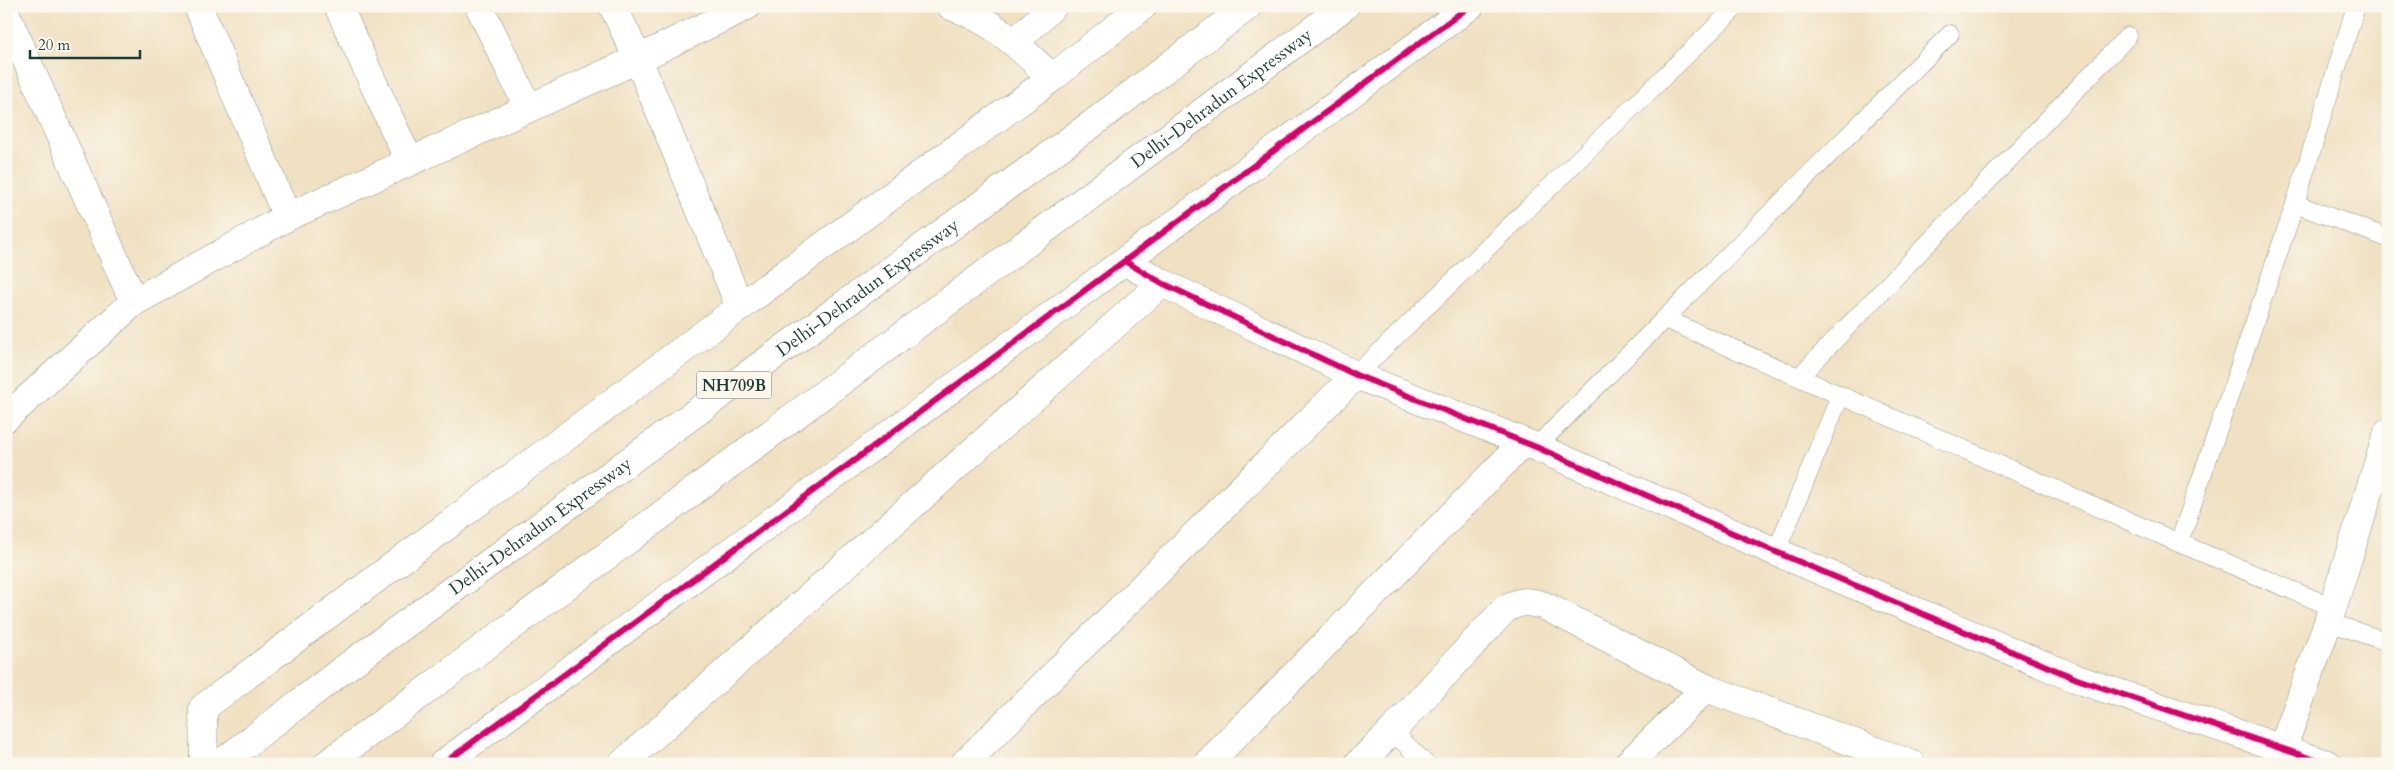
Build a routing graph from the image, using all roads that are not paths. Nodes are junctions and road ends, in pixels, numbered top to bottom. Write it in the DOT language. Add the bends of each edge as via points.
graph roads {
  1 [pos="198,6"];
  2 [pos="338,6"];
  3 [pos="479,6"];
  4 [pos="613,6"];
  5 [pos="747,6"];
  6 [pos="951,6"];
  7 [pos="1053,6"];
  8 [pos="1142,6"];
  9 [pos="1248,6"];
  10 [pos="1345,6"];
  11 [pos="1470,6"];
  12 [pos="1737,6"];
  13 [pos="2356,6"];
  14 [pos="6,14"];
  15 [pos="1950,34"];
  16 [pos="2128,36"];
  17 [pos="1015,42"];
  18 [pos="638,59"];
  19 [pos="1052,78"];
  20 [pos="528,107"];
  21 [pos="409,161"];
  22 [pos="2295,204"];
  23 [pos="287,217"];
  24 [pos="2388,238"];
  25 [pos="1126,262"];
  26 [pos="1162,283"];
  27 [pos="134,302"];
  28 [pos="740,307"];
  29 [pos="1665,319"];
  30 [pos="1356,375"];
  31 [pos="1799,377"];
  32 [pos="1840,396"];
  33 [pos="6,418"];
  34 [pos="2388,432"];
  35 [pos="1530,445"];
  36 [pos="2179,542"];
  37 [pos="1776,552"];
  38 [pos="2330,615"];
  39 [pos="2388,642"];
  40 [pos="1706,688"];
  41 [pos="1392,732"];
  42 [pos="2280,756"];
  43 [pos="204,764"];
  44 [pos="220,764"];
  45 [pos="327,764"];
  46 [pos="443,764"];
  47 [pos="622,764"];
  48 [pos="964,764"];
  49 [pos="1208,764"];
  50 [pos="1358,764"];
  51 [pos="1426,764"];
  52 [pos="1628,764"];
  53 [pos="1912,764"];
  54 [pos="2326,764"];
  1 -- 23 [label="main road"];
  2 -- 21 [label="main road"];
  3 -- 20 [label="main road"];
  4 -- 18 [label="main road"];
  5 -- 18 [label="main road"];
  6 -- 17 [label="main road" via="972,13"];
  7 -- 17 [label="main road"];
  8 -- 19 [label="main road"];
  9 -- 44 [label="main road, Delhi-Dehradun Expressway / NH709B" via="1084,130 340,671"];
  10 -- 45 [label="main road, Delhi-Dehradun Expressway"];
  11 -- 25 [label="main road"];
  12 -- 30 [label="lane"];
  13 -- 22 [label="lane"];
  14 -- 27 [label="main road"];
  15 -- 29 [label="lane"];
  16 -- 31 [label="lane"];
  17 -- 19 [label="main road"];
  18 -- 20 [label="main road"];
  18 -- 28 [label="main road"];
  19 -- 28 [label="main road"];
  20 -- 21 [label="main road"];
  21 -- 23 [label="main road"];
  22 -- 24 [label="lane"];
  22 -- 36 [label="lane"];
  23 -- 27 [label="main road"];
  25 -- 26 [label="main road"];
  25 -- 46 [label="main road"];
  26 -- 30 [label="main road"];
  26 -- 47 [label="main road"];
  27 -- 33 [label="main road"];
  28 -- 43 [label="main road" via="203,708"];
  29 -- 31 [label="lane"];
  29 -- 35 [label="lane"];
  30 -- 35 [label="main road"];
  30 -- 48 [label="main road"];
  31 -- 32 [label="lane"];
  32 -- 36 [label="lane"];
  32 -- 37 [label="lane"];
  34 -- 38 [label="main road"];
  35 -- 37 [label="main road"];
  35 -- 49 [label="main road"];
  36 -- 38 [label="lane"];
  37 -- 42 [label="main road" via="2077,679"];
  38 -- 39 [label="lane"];
  38 -- 42 [label="main road"];
  40 -- 41 [label="main road" via="1546,606 1517,602 1505,609"];
  40 -- 52 [label="main road"];
  40 -- 53 [label="main road"];
  41 -- 50 [label="main road"];
  41 -- 51 [label="lane"];
  42 -- 54 [label="main road"];
}
